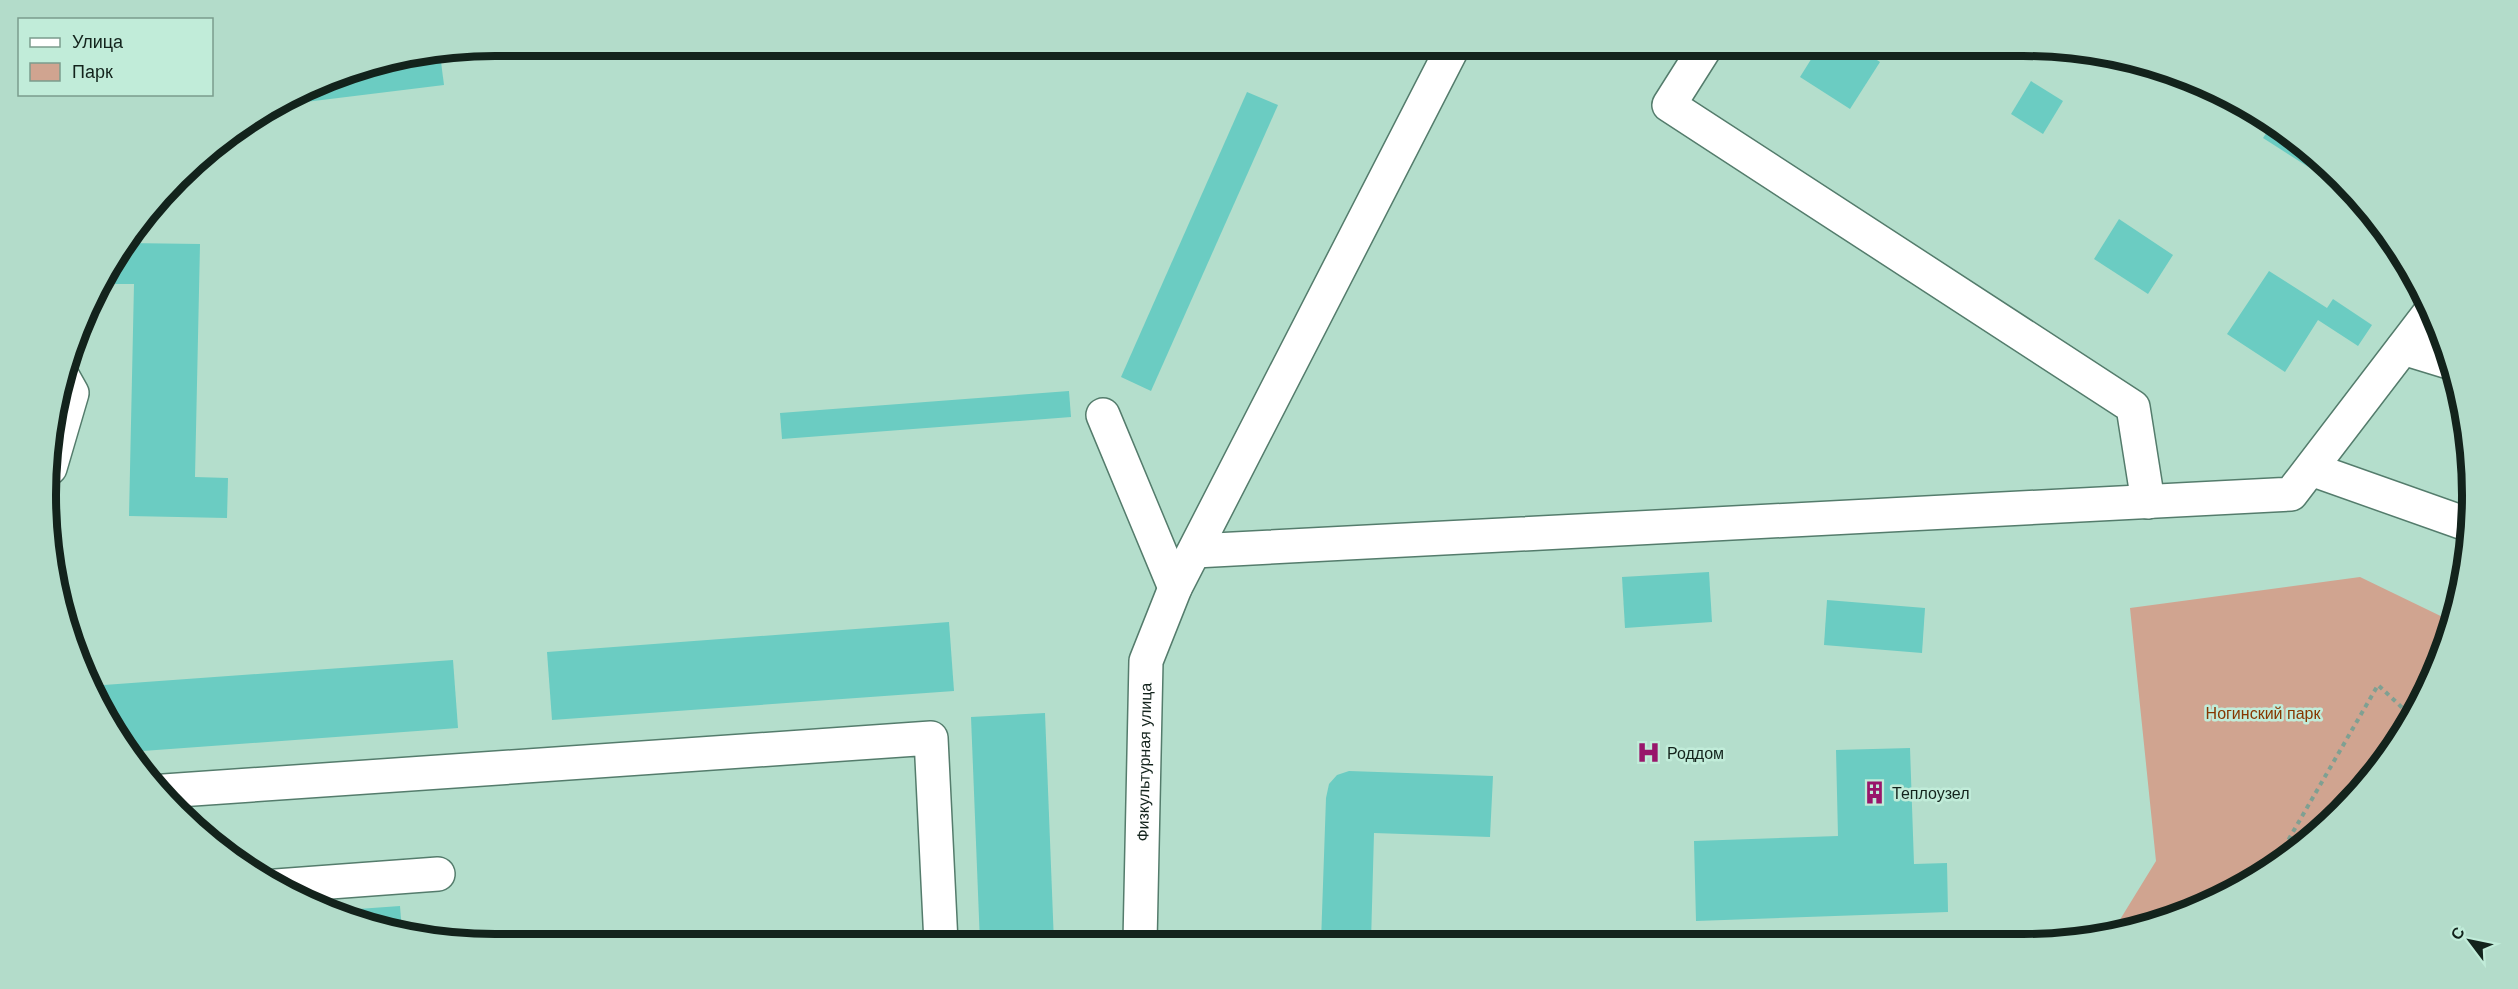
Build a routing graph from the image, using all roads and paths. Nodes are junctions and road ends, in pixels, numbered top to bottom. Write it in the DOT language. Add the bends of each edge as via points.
graph roads {
  1 [pos="1448,56"];
  2 [pos="1700,56"];
  3 [pos="2425,319"];
  4 [pos="2403,348"];
  5 [pos="2441,360"];
  6 [pos="69,387"];
  7 [pos="1103,415"];
  8 [pos="59,437"];
  9 [pos="2311,469"];
  10 [pos="2148,502"];
  11 [pos="2462,522"];
  12 [pos="1195,551"];
  13 [pos="1175,588"];
  14 [pos="2406,711"];
  15 [pos="169,790"];
  16 [pos="2283,849"];
  17 [pos="438,874"];
  18 [pos="294,885"];
  19 [pos="941,934"];
  20 [pos="1140,934"];
  1 -- 12 [label="street, Физкультурная улица"];
  2 -- 10 [label="street" via="1669,105 2133,407"];
  3 -- 4 [label="street"];
  4 -- 5 [label="street"];
  4 -- 9 [label="street"];
  6 -- 8 [label="street" via="72,393"];
  7 -- 13 [label="street"];
  9 -- 10 [label="street" via="2291,494"];
  9 -- 11 [label="street"];
  10 -- 12 [label="street"];
  12 -- 13 [label="street, Физкультурная улица"];
  13 -- 20 [label="street, Физкультурная улица" via="1146,661"];
  14 -- 16 [label="path" via="2378,685"];
  15 -- 19 [label="street" via="931,738"];
  17 -- 18 [label="street"];
}
